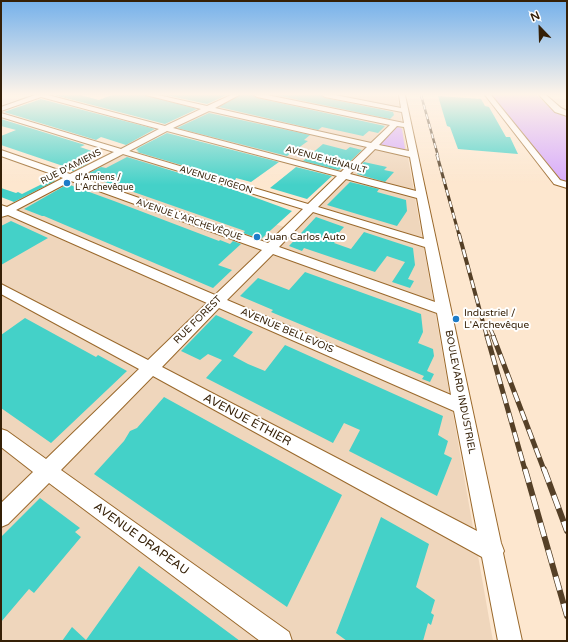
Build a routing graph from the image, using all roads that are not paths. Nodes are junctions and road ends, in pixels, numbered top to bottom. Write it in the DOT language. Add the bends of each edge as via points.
graph roads {
  1 [pos="34,125"];
  2 [pos="155,125"];
  3 [pos="174,125"];
  4 [pos="279,125"];
  5 [pos="402,125"];
  6 [pos="512,125"];
  7 [pos="167,128"];
  8 [pos="372,146"];
  9 [pos="122,152"];
  10 [pos="1,153"];
  11 [pos="414,156"];
  12 [pos="344,175"];
  13 [pos="70,178"];
  14 [pos="564,185"];
  15 [pos="422,196"];
  16 [pos="311,208"];
  17 [pos="3,211"];
  18 [pos="432,245"];
  19 [pos="270,248"];
  20 [pos="1,288"];
  21 [pos="218,301"];
  22 [pos="444,310"];
  23 [pos="150,368"];
  24 [pos="462,407"];
  25 [pos="1,437"];
  26 [pos="48,471"];
  27 [pos="1,517"];
  28 [pos="493,551"];
  29 [pos="280,641"];
  30 [pos="510,641"];
  1 -- 9 [label="street, AVENUE PIGEON"];
  2 -- 7 [label="street, AVENUE HÉNAULT"];
  3 -- 7 [label="street, RUE D'AMIENS"];
  4 -- 8 [label="street"];
  5 -- 8 [label="street, RUE FOREST"];
  5 -- 11 [label="street, BOULEVARD INDUSTRIEL"];
  6 -- 14 [label="street" via="557,182"];
  7 -- 9 [label="street, RUE D'AMIENS"];
  7 -- 12 [label="street, AVENUE HÉNAULT"];
  8 -- 11 [label="street"];
  8 -- 12 [label="street, RUE FOREST"];
  9 -- 13 [label="street, RUE D'AMIENS"];
  9 -- 16 [label="street, AVENUE PIGEON"];
  10 -- 13 [label="street, AVENUE L'ARCHEVÊQUE"];
  11 -- 15 [label="street, BOULEVARD INDUSTRIEL"];
  12 -- 15 [label="street, AVENUE HÉNAULT"];
  12 -- 16 [label="street, RUE FOREST"];
  13 -- 17 [label="street, RUE D'AMIENS"];
  13 -- 19 [label="street, AVENUE L'ARCHEVÊQUE"];
  15 -- 18 [label="street, BOULEVARD INDUSTRIEL"];
  16 -- 18 [label="street, AVENUE PIGEON"];
  16 -- 19 [label="street, RUE FOREST"];
  17 -- 21 [label="street, AVENUE BELLEVOIS"];
  18 -- 22 [label="street, BOULEVARD INDUSTRIEL"];
  19 -- 21 [label="street, RUE FOREST"];
  19 -- 22 [label="street, AVENUE L'ARCHEVÊQUE"];
  20 -- 23 [label="street, AVENUE ÉTHIER"];
  21 -- 23 [label="street, RUE FOREST"];
  21 -- 24 [label="street, AVENUE BELLEVOIS"];
  22 -- 24 [label="street, BOULEVARD INDUSTRIEL"];
  23 -- 26 [label="street, RUE FOREST"];
  23 -- 28 [label="street, AVENUE ÉTHIER"];
  24 -- 28 [label="street, BOULEVARD INDUSTRIEL"];
  25 -- 26 [label="street, AVENUE DRAPEAU"];
  26 -- 27 [label="street, RUE FOREST"];
  26 -- 29 [label="street, AVENUE DRAPEAU"];
  28 -- 30 [label="street, BOULEVARD INDUSTRIEL"];
}
